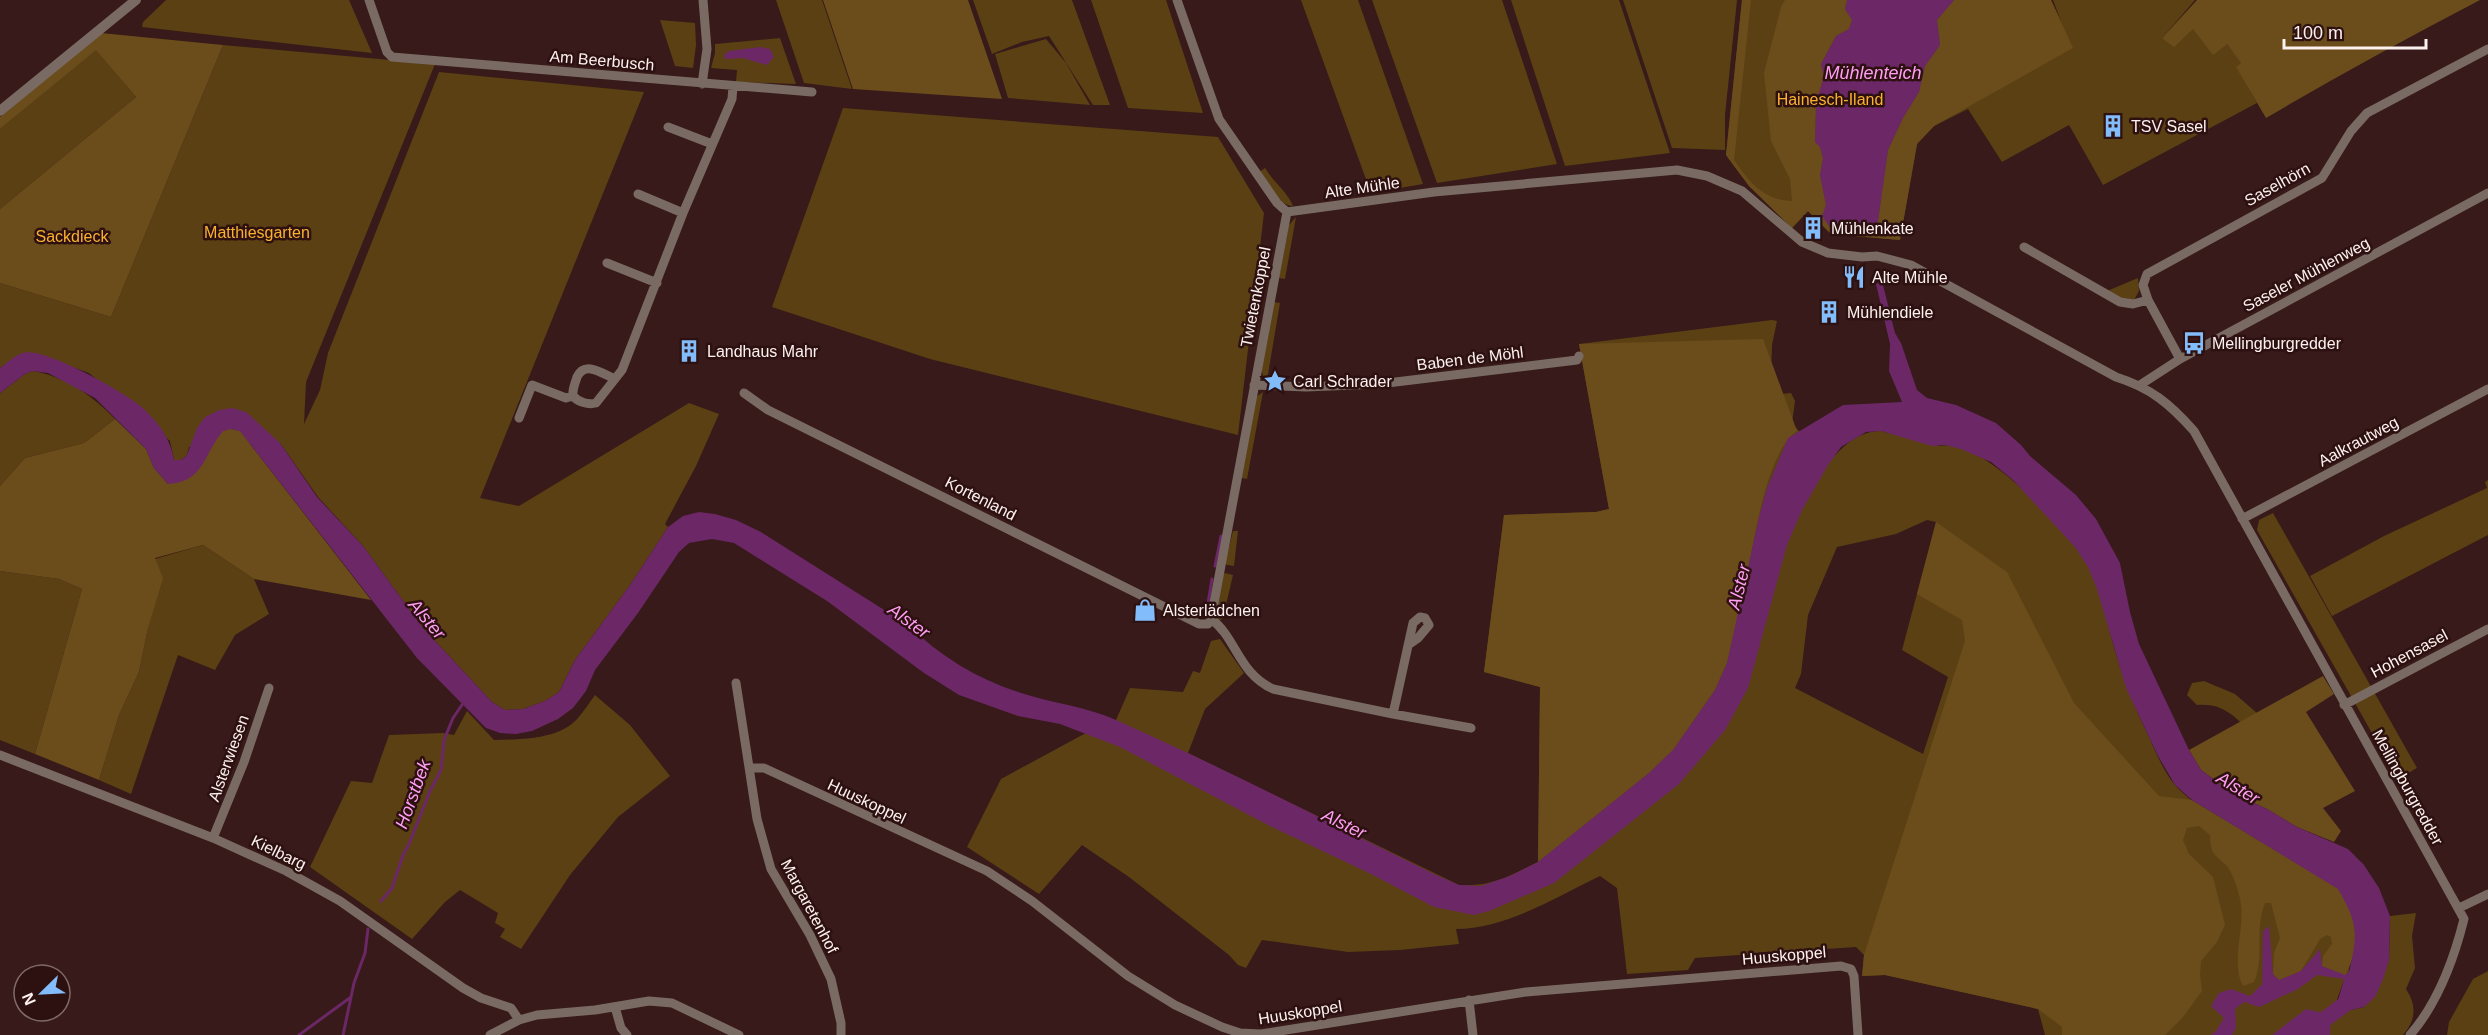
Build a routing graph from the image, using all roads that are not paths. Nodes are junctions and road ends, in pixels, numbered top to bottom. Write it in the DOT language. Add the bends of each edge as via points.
graph roads {
  1 [pos="136,0"];
  2 [pos="369,0"];
  3 [pos="703,0"];
  4 [pos="1178,0"];
  5 [pos="2488,49"];
  6 [pos="702,84"];
  7 [pos="733,87"];
  8 [pos="812,92"];
  9 [pos="0,111"];
  10 [pos="668,127"];
  11 [pos="712,144"];
  12 [pos="2488,193"];
  13 [pos="638,194"];
  14 [pos="1287,212"];
  15 [pos="683,213"];
  16 [pos="2024,247"];
  17 [pos="607,263"];
  18 [pos="657,283"];
  19 [pos="2148,300"];
  20 [pos="1579,356"];
  21 [pos="2180,359"];
  22 [pos="615,379"];
  23 [pos="1254,385"];
  24 [pos="2140,385"];
  25 [pos="2488,389"];
  26 [pos="744,393"];
  27 [pos="573,396"];
  28 [pos="519,418"];
  29 [pos="2242,519"];
  30 [pos="1209,621"];
  31 [pos="2488,628"];
  32 [pos="1408,645"];
  33 [pos="736,683"];
  34 [pos="269,688"];
  35 [pos="2344,705"];
  36 [pos="1393,714"];
  37 [pos="1472,728"];
  38 [pos="0,754"];
  39 [pos="750,768"];
  40 [pos="213,838"];
  41 [pos="2488,894"];
  42 [pos="2459,909"];
  43 [pos="1469,1000"];
  44 [pos="615,1007"];
  45 [pos="519,1020"];
  46 [pos="490,1035"];
  47 [pos="627,1035"];
  48 [pos="739,1035"];
  49 [pos="842,1035"];
  50 [pos="1252,1035"];
  51 [pos="1473,1035"];
  52 [pos="1858,1035"];
  53 [pos="2410,1035"];
  1 -- 9 [label="street"];
  2 -- 6 [label="street, Am Beerbusch" via="389,55"];
  3 -- 6 [label="street" via="707,49"];
  4 -- 14 [label="street" via="1219,119"];
  5 -- 19 [label="street, Saselhörn" via="2367,113 2351,130 2322,178 2147,274 2143,285"];
  6 -- 7 [label="street, Am Beerbusch"];
  7 -- 8 [label="street, Am Beerbusch"];
  7 -- 11 [label="street" via="732,99"];
  10 -- 11 [label="street"];
  11 -- 15 [label="street"];
  12 -- 21 [label="street, Saseler Mühlenweg"];
  13 -- 15 [label="street"];
  14 -- 23 [label="street, Twietenkoppel"];
  14 -- 24 [label="street, Alte Mühle" via="1623,173 1692,171 1742,191 1802,242 1832,255 1877,256 1911,265 2116,377"];
  15 -- 18 [label="street"];
  16 -- 19 [label="street" via="2120,302"];
  17 -- 18 [label="street"];
  18 -- 22 [label="street"];
  19 -- 21 [label="street"];
  20 -- 23 [label="street, Baben de Möhl" via="1577,360 1379,384"];
  21 -- 24 [label="street, Saseler Mühlenweg"];
  22 -- 27 [label="street" via="596,404"];
  22 -- 27 [label="street" via="585,368 580,371"];
  23 -- 30 [label="street, Twietenkoppel"];
  24 -- 29 [label="street, Mellingburgredder" via="2173,407 2194,431"];
  25 -- 29 [label="street, Aalkrautweg"];
  26 -- 30 [label="street, Kortenland" via="768,410 1199,624"];
  27 -- 28 [label="street" via="566,398 532,385"];
  29 -- 35 [label="street, Mellingburgredder"];
  30 -- 36 [label="street" via="1219,627 1252,676 1262,684"];
  31 -- 35 [label="street, Hohensasel"];
  32 -- 36 [label="street"];
  33 -- 39 [label="street, Margaretenhof"];
  34 -- 40 [label="street, Alsterwiesen"];
  35 -- 42 [label="street, Mellingburgredder"];
  36 -- 37 [label="street"];
  38 -- 40 [label="street, Kielbarg"];
  39 -- 49 [label="street, Margaretenhof" via="757,819 771,869 831,979"];
  39 -- 50 [label="street, Huuskoppel" via="764,768 987,871 1153,993 1222,1027"];
  40 -- 45 [label="street, Kielbarg" via="340,901 463,988 511,1008"];
  41 -- 42 [label="street"];
  42 -- 53 [label="street" via="2464,919 2454,952 2425,1014"];
  43 -- 50 [label="street, Huuskoppel"];
  43 -- 51 [label="street"];
  43 -- 52 [label="street, Huuskoppel" via="1619,983 1841,966 1851,969 1854,976"];
  44 -- 45 [label="street"];
  44 -- 47 [label="street"];
  44 -- 48 [label="street" via="649,1001 672,1003"];
  45 -- 46 [label="street"];
}
